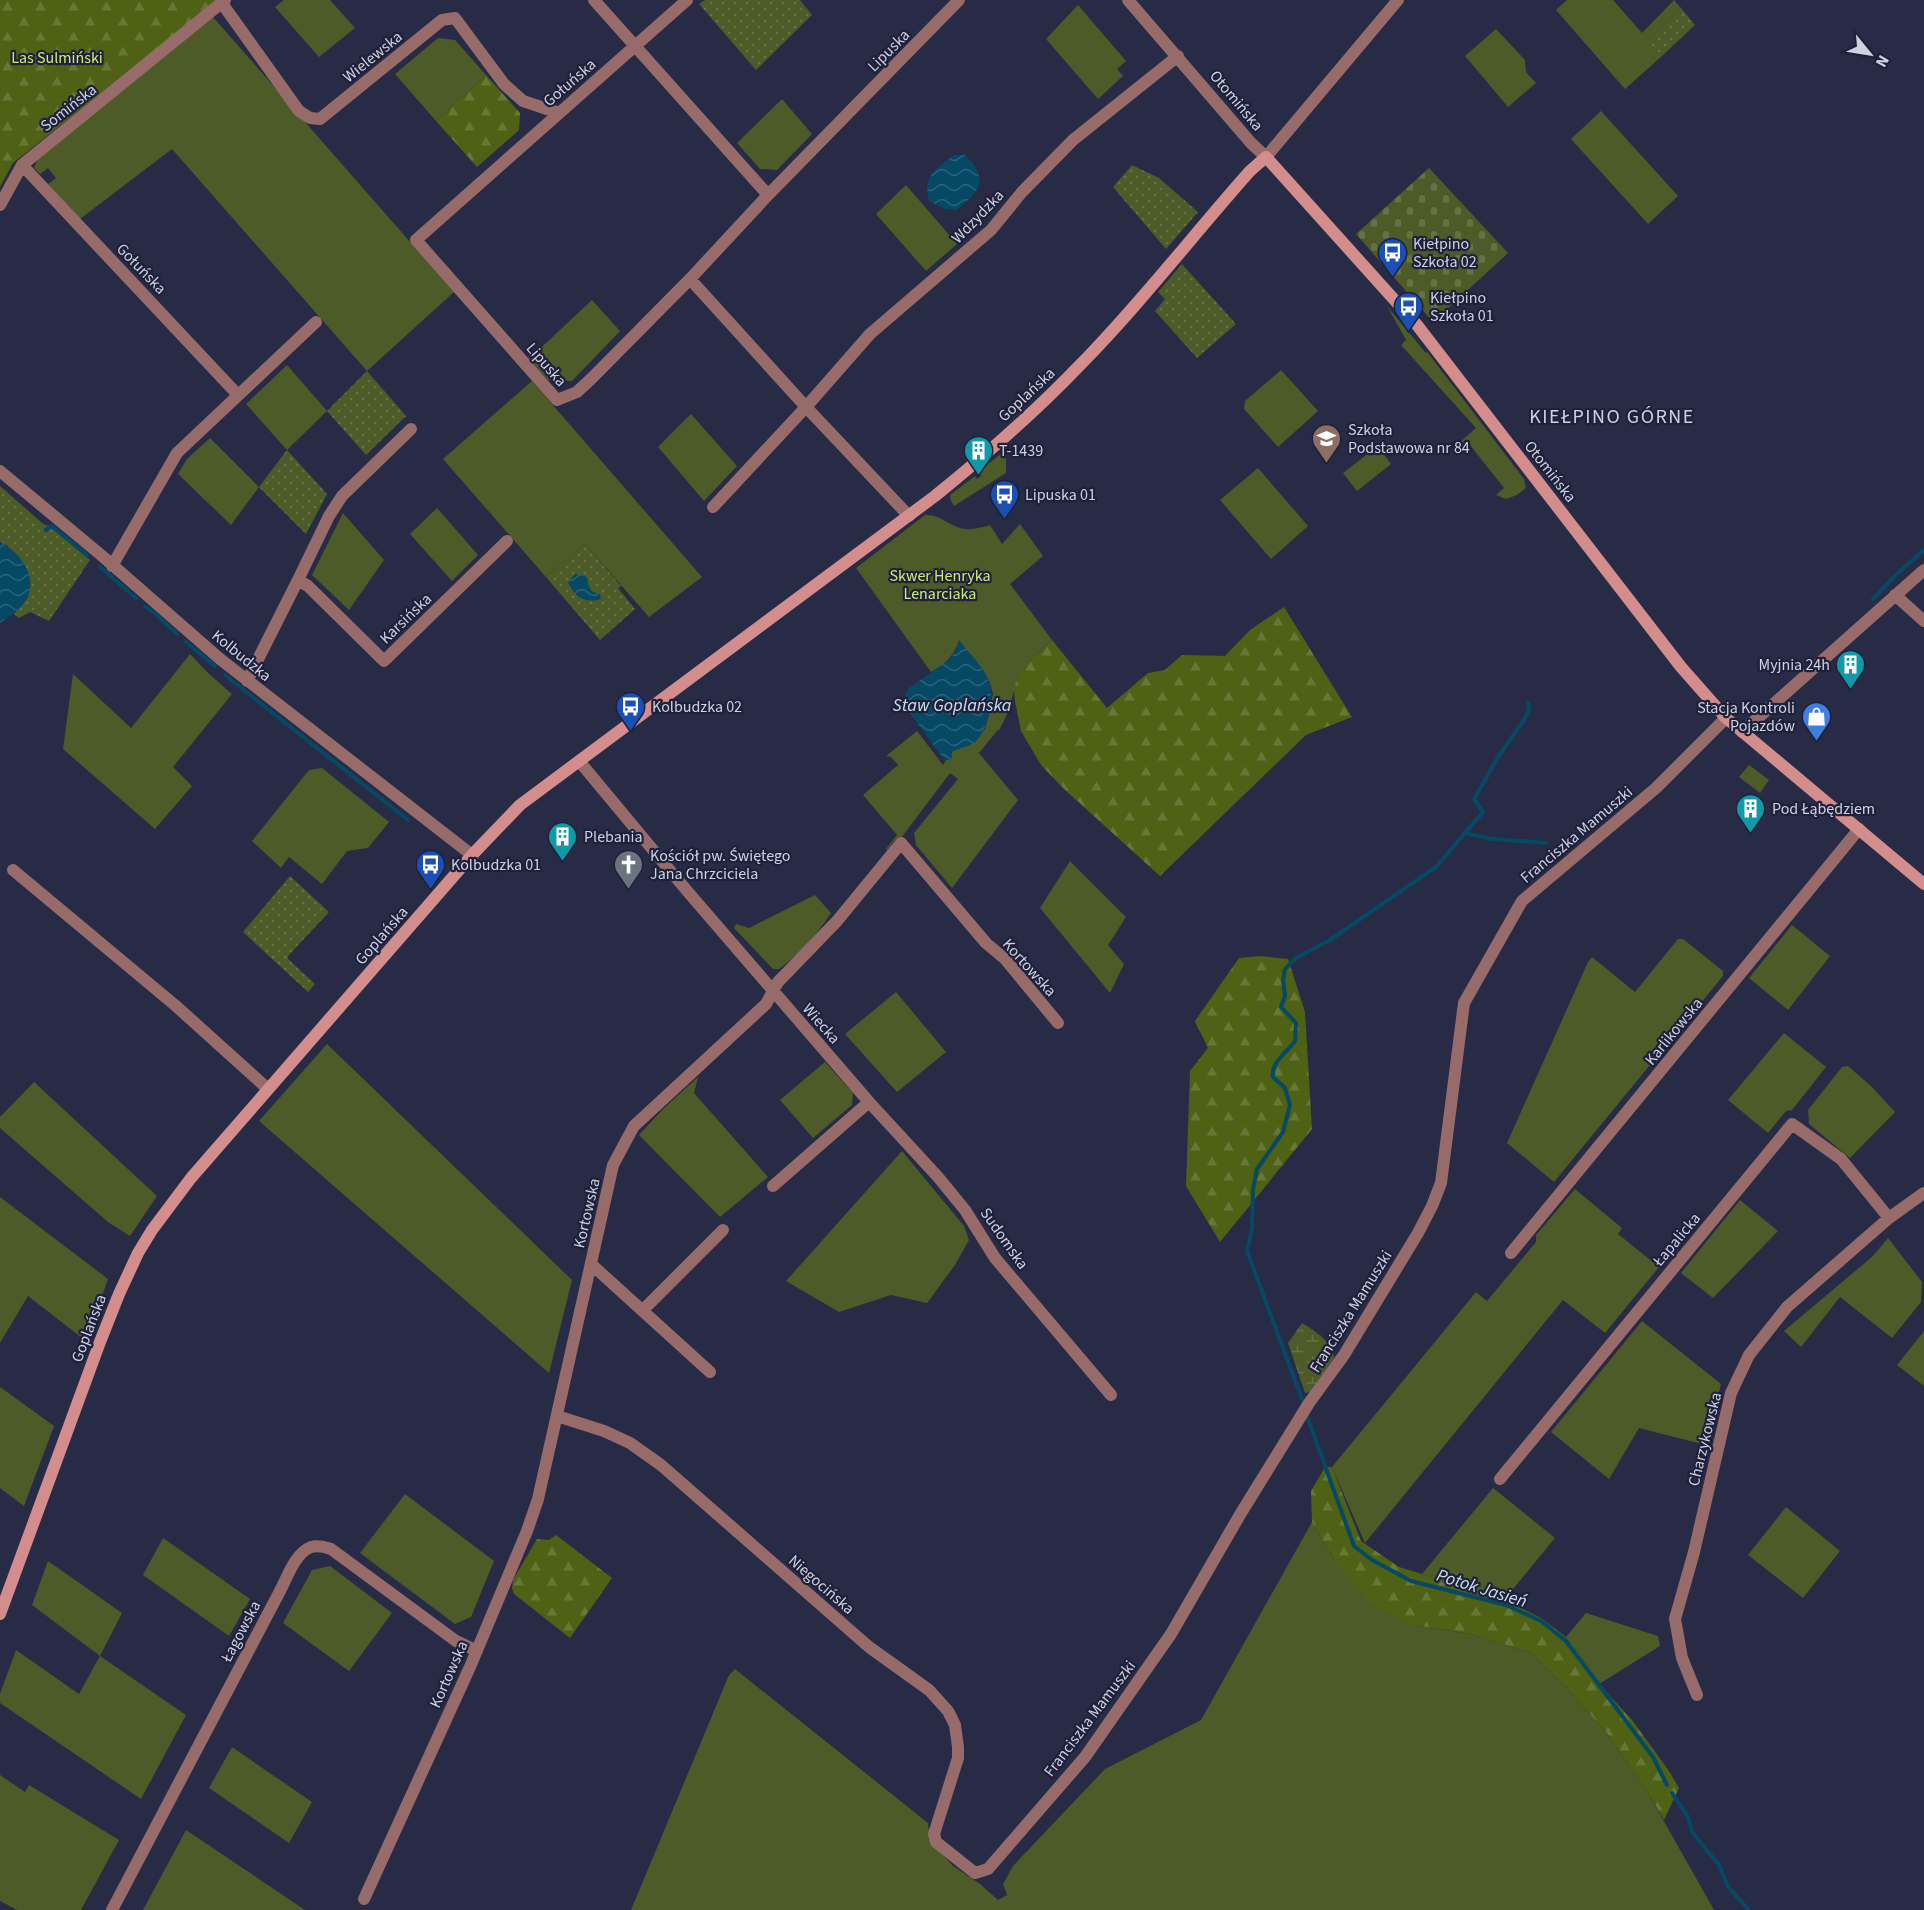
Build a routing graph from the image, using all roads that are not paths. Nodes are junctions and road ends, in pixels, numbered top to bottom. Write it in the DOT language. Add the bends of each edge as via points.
graph roads {
  1 [pos="594,0"];
  2 [pos="687,0"];
  3 [pos="959,0"];
  4 [pos="1128,0"];
  5 [pos="1398,0"];
  6 [pos="223,1"];
  7 [pos="636,45"];
  8 [pos="1178,56"];
  9 [pos="559,113"];
  10 [pos="1266,157"];
  11 [pos="22,165"];
  12 [pos="768,195"];
  13 [pos="0,205"];
  14 [pos="416,240"];
  15 [pos="690,279"];
  16 [pos="316,322"];
  17 [pos="238,395"];
  18 [pos="806,407"];
  19 [pos="411,429"];
  20 [pos="0,471"];
  21 [pos="713,507"];
  22 [pos="909,516"];
  23 [pos="507,541"];
  24 [pos="112,566"];
  25 [pos="1924,570"];
  26 [pos="298,580"];
  27 [pos="1895,595"];
  28 [pos="1924,621"];
  29 [pos="247,681"];
  30 [pos="1726,718"];
  31 [pos="1742,732"];
  32 [pos="579,761"];
  33 [pos="1859,830"];
  34 [pos="472,855"];
  35 [pos="13,870"];
  36 [pos="1924,884"];
  37 [pos="774,989"];
  38 [pos="1058,1023"];
  39 [pos="268,1089"];
  40 [pos="869,1102"];
  41 [pos="772,1186"];
  42 [pos="1924,1193"];
  43 [pos="1888,1218"];
  44 [pos="723,1230"];
  45 [pos="1511,1253"];
  46 [pos="591,1264"];
  47 [pos="643,1310"];
  48 [pos="710,1372"];
  49 [pos="1111,1395"];
  50 [pos="557,1416"];
  51 [pos="1500,1479"];
  52 [pos="0,1614"];
  53 [pos="477,1651"];
  54 [pos="1697,1695"];
  55 [pos="936,1842"];
  56 [pos="364,1899"];
  57 [pos="112,1910"];
  1 -- 7 [label="street"];
  2 -- 7 [label="street, Gołuńska"];
  3 -- 12 [label="street, Lipuska"];
  4 -- 8 [label="street, Otomińska"];
  5 -- 10 [label="street, Goplańska"];
  6 -- 9 [label="street, Wielewska" via="299,111 310,118 320,118 442,20 456,18 504,84 523,101"];
  6 -- 11 [label="street, Somińska"];
  7 -- 9 [label="street, Gołuńska"];
  7 -- 12 [label="street"];
  8 -- 10 [label="street, Otomińska"];
  8 -- 18 [label="street, Wdzydzka" via="1073,140 991,230 870,334"];
  9 -- 14 [label="street, Gołuńska"];
  10 -- 22 [label="street, Goplańska" via="1244,177 1081,365 971,467"];
  10 -- 30 [label="street, Otomińska" via="1417,325 1680,667"];
  11 -- 13 [label="street, Somińska"];
  11 -- 17 [label="street, Gołuńska"];
  12 -- 15 [label="street, Lipuska"];
  14 -- 15 [label="street, Lipuska" via="557,400 577,392"];
  15 -- 18 [label="street"];
  16 -- 17 [label="street"];
  17 -- 24 [label="street" via="177,453"];
  18 -- 21 [label="street, Wdzydzka"];
  18 -- 22 [label="street"];
  19 -- 26 [label="street" via="342,496"];
  20 -- 24 [label="street, Kolbudzka"];
  22 -- 32 [label="street, Goplańska"];
  23 -- 26 [label="street, Karsińska" via="384,661"];
  24 -- 29 [label="street, Kolbudzka"];
  25 -- 27 [label="street"];
  26 -- 29 [label="street"];
  27 -- 28 [label="street"];
  27 -- 31 [label="street"];
  29 -- 34 [label="street, Kolbudzka"];
  30 -- 31 [label="street, Otomińska"];
  30 -- 55 [label="street, Franciszka Mamuszki" via="1656,788 1522,901 1464,1003 1441,1183 1432,1206 1344,1355 1241,1513 1171,1634 1085,1757 988,1869 975,1873"];
  31 -- 33 [label="street, Otomińska"];
  32 -- 34 [label="street, Goplańska" via="520,805"];
  32 -- 37 [label="street, Wiecka"];
  33 -- 36 [label="street, Otomińska"];
  33 -- 45 [label="street, Karlikowska"];
  34 -- 39 [label="street, Goplańska"];
  35 -- 39 [label="street" via="176,1006"];
  37 -- 38 [label="street, Kortowska" via="901,843"];
  37 -- 40 [label="street, Wiecka"];
  37 -- 46 [label="street, Kortowska" via="766,1004 634,1126 613,1165"];
  39 -- 52 [label="street, Goplańska" via="170,1204 138,1253 100,1342"];
  40 -- 41 [label="street"];
  40 -- 49 [label="street, Sudomska" via="965,1210 995,1258"];
  42 -- 43 [label="street, Charzykowska"];
  43 -- 51 [label="street, Łapalicka" via="1840,1159 1792,1124"];
  43 -- 54 [label="street, Charzykowska" via="1787,1307 1749,1355 1731,1393 1675,1619 1682,1658"];
  44 -- 47 [label="street"];
  46 -- 47 [label="street"];
  46 -- 50 [label="street, Kortowska"];
  47 -- 48 [label="street"];
  50 -- 53 [label="street, Kortowska" via="538,1499"];
  50 -- 55 [label="street, Niegocińska" via="630,1443 661,1465 948,1711 955,1725 958,1758 934,1834"];
  53 -- 56 [label="street, Kortowska"];
  53 -- 57 [label="street, Łagowska" via="456,1641 331,1549 321,1546 304,1552"];
}
